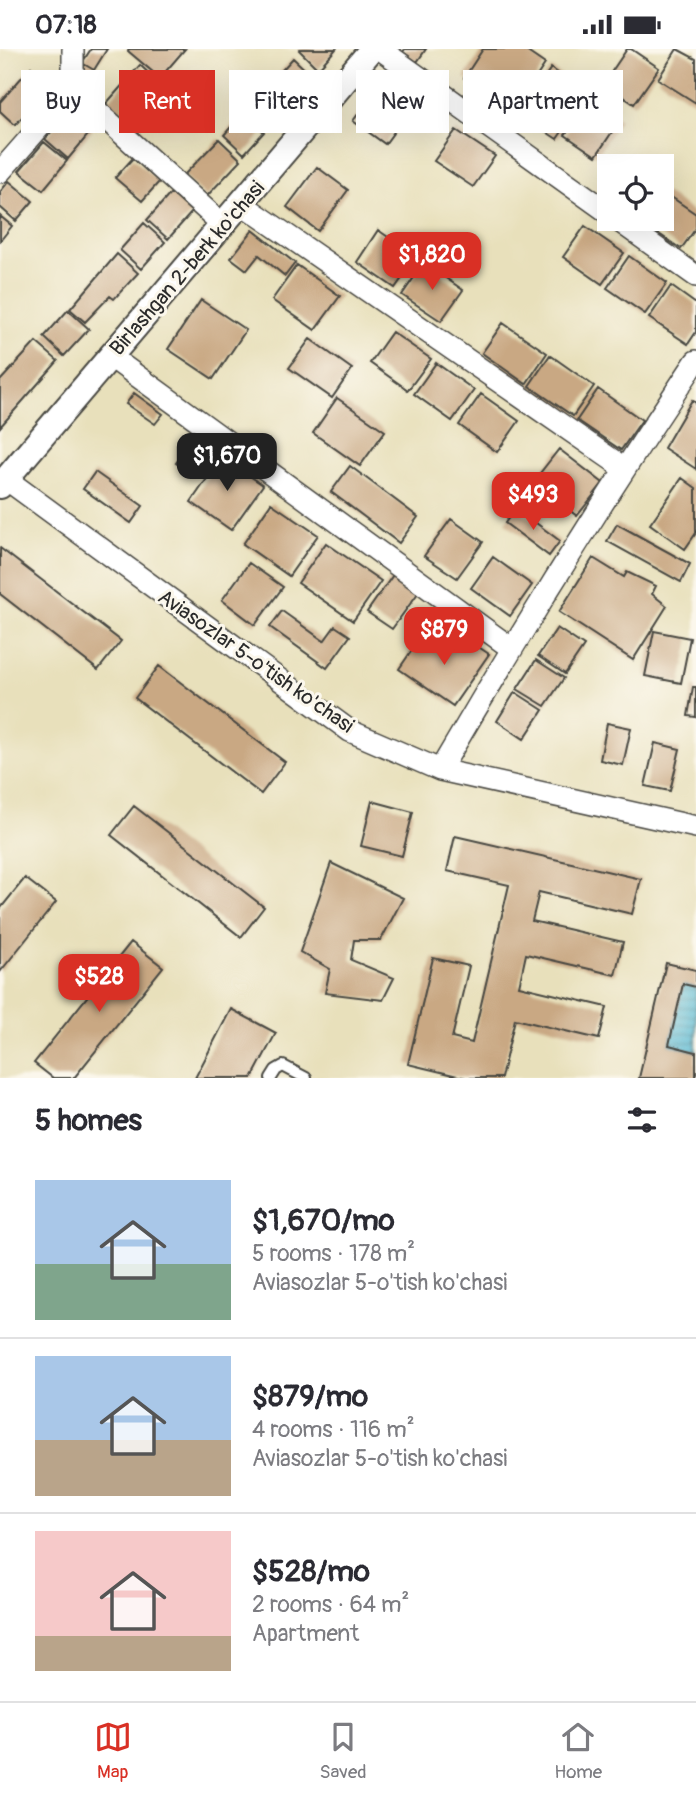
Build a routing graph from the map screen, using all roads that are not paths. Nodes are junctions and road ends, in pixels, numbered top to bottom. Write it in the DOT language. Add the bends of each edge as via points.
graph roads {
  1 [pos="73,49"];
  2 [pos="373,49"];
  3 [pos="380,49"];
  4 [pos="73,70"];
  5 [pos="105,118"];
  6 [pos="34,133"];
  7 [pos="0,172"];
  8 [pos="242,204"];
  9 [pos="597,204"];
  10 [pos="223,225"];
  11 [pos="633,231"];
  12 [pos="696,276"];
  13 [pos="111,357"];
  14 [pos="696,361"];
  15 [pos="624,468"];
  16 [pos="3,482"];
  17 [pos="511,648"];
  18 [pos="440,770"];
  19 [pos="696,827"];
  20 [pos="271,1078"];
  21 [pos="306,1078"];
  1 -- 4 [label="street"];
  2 -- 8 [label="street, Birlashgan 2-berk ko'chasi"];
  3 -- 9 [label="street"];
  5 -- 10 [label="street"];
  6 -- 7 [label="street"];
  8 -- 10 [label="street, Birlashgan 2-berk ko'chasi"];
  8 -- 15 [label="street"];
  10 -- 13 [label="street, Birlashgan 2-berk ko'chasi"];
  11 -- 12 [label="street"];
  13 -- 16 [label="street, Birlashgan 2-berk ko'chasi"];
  13 -- 17 [label="street"];
  14 -- 15 [label="street"];
  15 -- 17 [label="street"];
  16 -- 18 [label="street, Aviasozlar 5-o'tish ko'chasi" via="349,731"];
  17 -- 18 [label="street"];
  18 -- 19 [label="street, Aviasozlar 5-o'tish ko'chasi"];
  20 -- 21 [label="lane" via="283,1066"];
}
